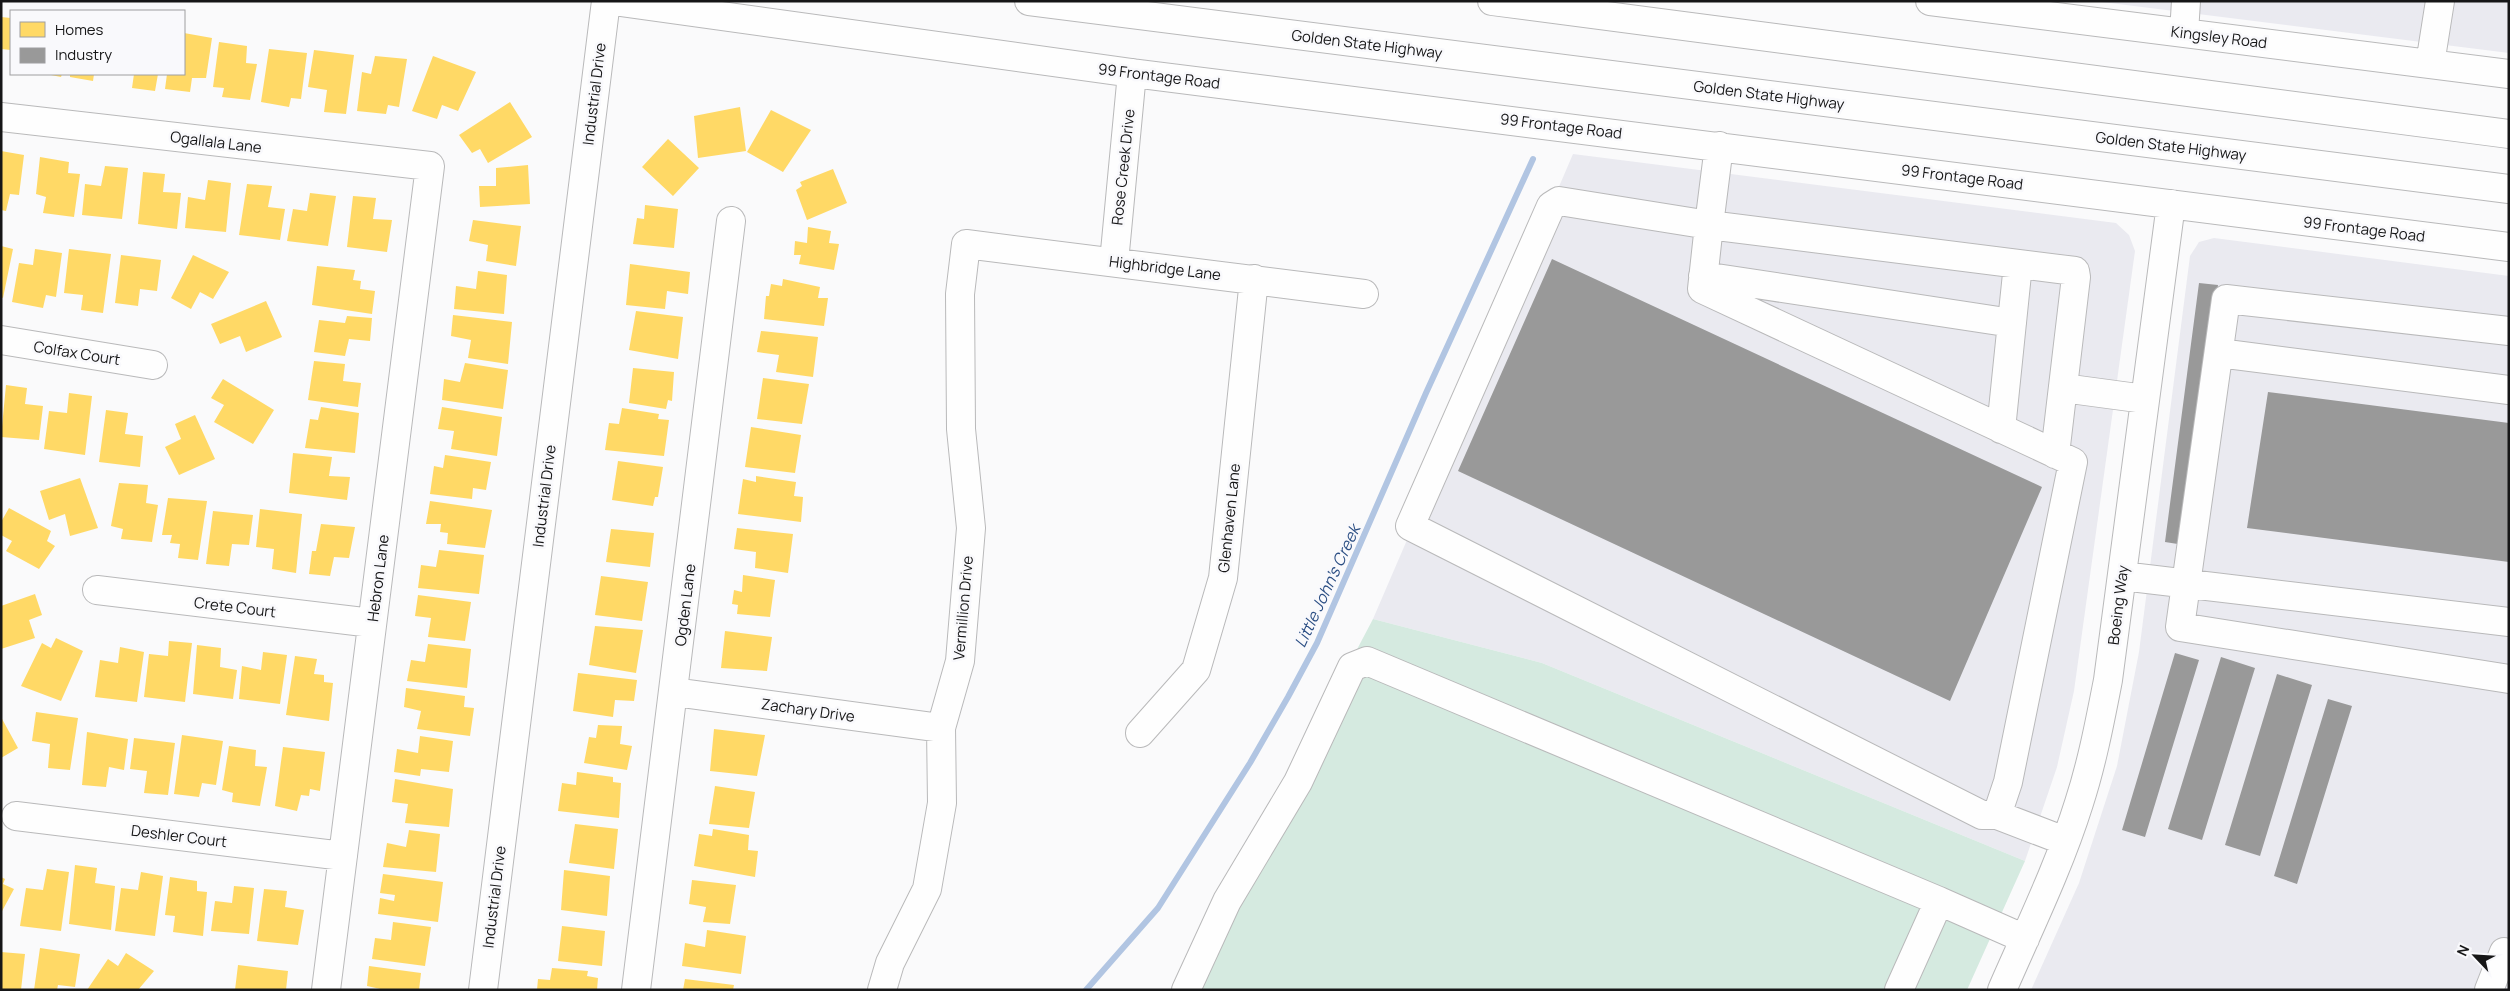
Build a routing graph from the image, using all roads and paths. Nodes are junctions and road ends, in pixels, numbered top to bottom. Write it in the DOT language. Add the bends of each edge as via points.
graph roads {
  1 [pos="606,1"];
  2 [pos="613,1"];
  3 [pos="1029,1"];
  4 [pos="1492,1"];
  5 [pos="1930,1"];
  6 [pos="2186,1"];
  7 [pos="2440,1"];
  8 [pos="2184,33"];
  9 [pos="2430,64"];
  10 [pos="1132,73"];
  11 [pos="2509,74"];
  12 [pos="1,117"];
  13 [pos="2509,134"];
  14 [pos="1719,146"];
  15 [pos="430,166"];
  16 [pos="2509,189"];
  17 [pos="2171,204"];
  18 [pos="731,221"];
  19 [pos="1709,225"];
  20 [pos="966,244"];
  21 [pos="2509,247"];
  22 [pos="1114,262"];
  23 [pos="2018,264"];
  24 [pos="1703,276"];
  25 [pos="1254,279"];
  26 [pos="1364,294"];
  27 [pos="2012,323"];
  28 [pos="2509,331"];
  29 [pos="1,340"];
  30 [pos="2219,353"];
  31 [pos="153,365"];
  32 [pos="2063,388"];
  33 [pos="2509,390"];
  34 [pos="2145,399"];
  35 [pos="2001,429"];
  36 [pos="2055,454"];
  37 [pos="2122,576"];
  38 [pos="2186,585"];
  39 [pos="97,590"];
  40 [pos="2509,622"];
  41 [pos="372,623"];
  42 [pos="2509,679"];
  43 [pos="674,692"];
  44 [pos="941,728"];
  45 [pos="1140,733"];
  46 [pos="1997,815"];
  47 [pos="16,816"];
  48 [pos="2065,841"];
  49 [pos="343,856"];
  50 [pos="1938,901"];
  51 [pos="2025,938"];
  52 [pos="2504,952"];
  53 [pos="326,990"];
  54 [pos="483,990"];
  55 [pos="636,990"];
  56 [pos="882,990"];
  57 [pos="1186,990"];
  58 [pos="1899,990"];
  59 [pos="2002,990"];
  60 [pos="2490,990"];
  1 -- 54 [label="main road, Industrial Drive"];
  2 -- 10 [label="main road, 99 Frontage Road"];
  3 -- 16 [label="main road, Golden State Highway"];
  4 -- 13 [label="main road"];
  5 -- 8 [label="main road, Kingsley Road"];
  6 -- 8 [label="main road"];
  7 -- 9 [label="main road"];
  8 -- 9 [label="main road, Kingsley Road"];
  9 -- 11 [label="main road, Kingsley Road"];
  10 -- 14 [label="main road, 99 Frontage Road"];
  10 -- 22 [label="main road, Rose Creek Drive"];
  12 -- 15 [label="main road, Ogallala Lane"];
  14 -- 17 [label="main road, 99 Frontage Road"];
  14 -- 19 [label="main road"];
  15 -- 41 [label="main road, Hebron Lane"];
  17 -- 21 [label="main road, 99 Frontage Road"];
  17 -- 34 [label="main road, Boeing Way"];
  18 -- 43 [label="main road, Ogden Lane"];
  19 -- 23 [label="main road"];
  19 -- 24 [label="main road"];
  19 -- 46 [label="main road" via="1558,201 1551,206 1410,526 1982,815"];
  20 -- 22 [label="main road, Highbridge Lane"];
  20 -- 44 [label="main road, Vermillion Drive" via="960,294 961,429 970,528 960,661"];
  22 -- 25 [label="main road, Highbridge Lane"];
  23 -- 27 [label="main road"];
  23 -- 32 [label="main road" via="2075,271"];
  24 -- 27 [label="main road"];
  24 -- 35 [label="main road" via="1702,289"];
  25 -- 26 [label="main road, Highbridge Lane"];
  25 -- 45 [label="main road, Glenhaven Lane" via="1223,578 1196,670"];
  27 -- 35 [label="main road"];
  28 -- 30 [label="main road" via="2226,299"];
  29 -- 31 [label="main road, Colfax Court"];
  30 -- 33 [label="main road"];
  30 -- 38 [label="main road"];
  32 -- 34 [label="main road"];
  32 -- 36 [label="main road"];
  34 -- 37 [label="main road, Boeing Way"];
  35 -- 36 [label="main road"];
  36 -- 46 [label="main road" via="2072,462 2008,782"];
  37 -- 38 [label="main road"];
  37 -- 48 [label="main road, Boeing Way" via="2108,680 2093,753"];
  38 -- 40 [label="main road"];
  38 -- 42 [label="main road" via="2180,627"];
  39 -- 41 [label="main road, Crete Court"];
  41 -- 49 [label="main road, Hebron Lane"];
  43 -- 44 [label="main road, Zachary Drive"];
  43 -- 55 [label="main road, Ogden Lane"];
  44 -- 56 [label="main road, Vermillion Drive" via="942,803 927,888 890,963"];
  46 -- 48 [label="main road"];
  47 -- 49 [label="main road, Deshler Court"];
  48 -- 51 [label="main road, Boeing Way"];
  49 -- 53 [label="main road, Hebron Lane"];
  50 -- 51 [label="main road"];
  50 -- 57 [label="main road" via="1367,661 1352,667 1298,782 1227,901"];
  50 -- 58 [label="main road"];
  51 -- 59 [label="main road, Boeing Way"];
  52 -- 60 [label="main road"];
}
